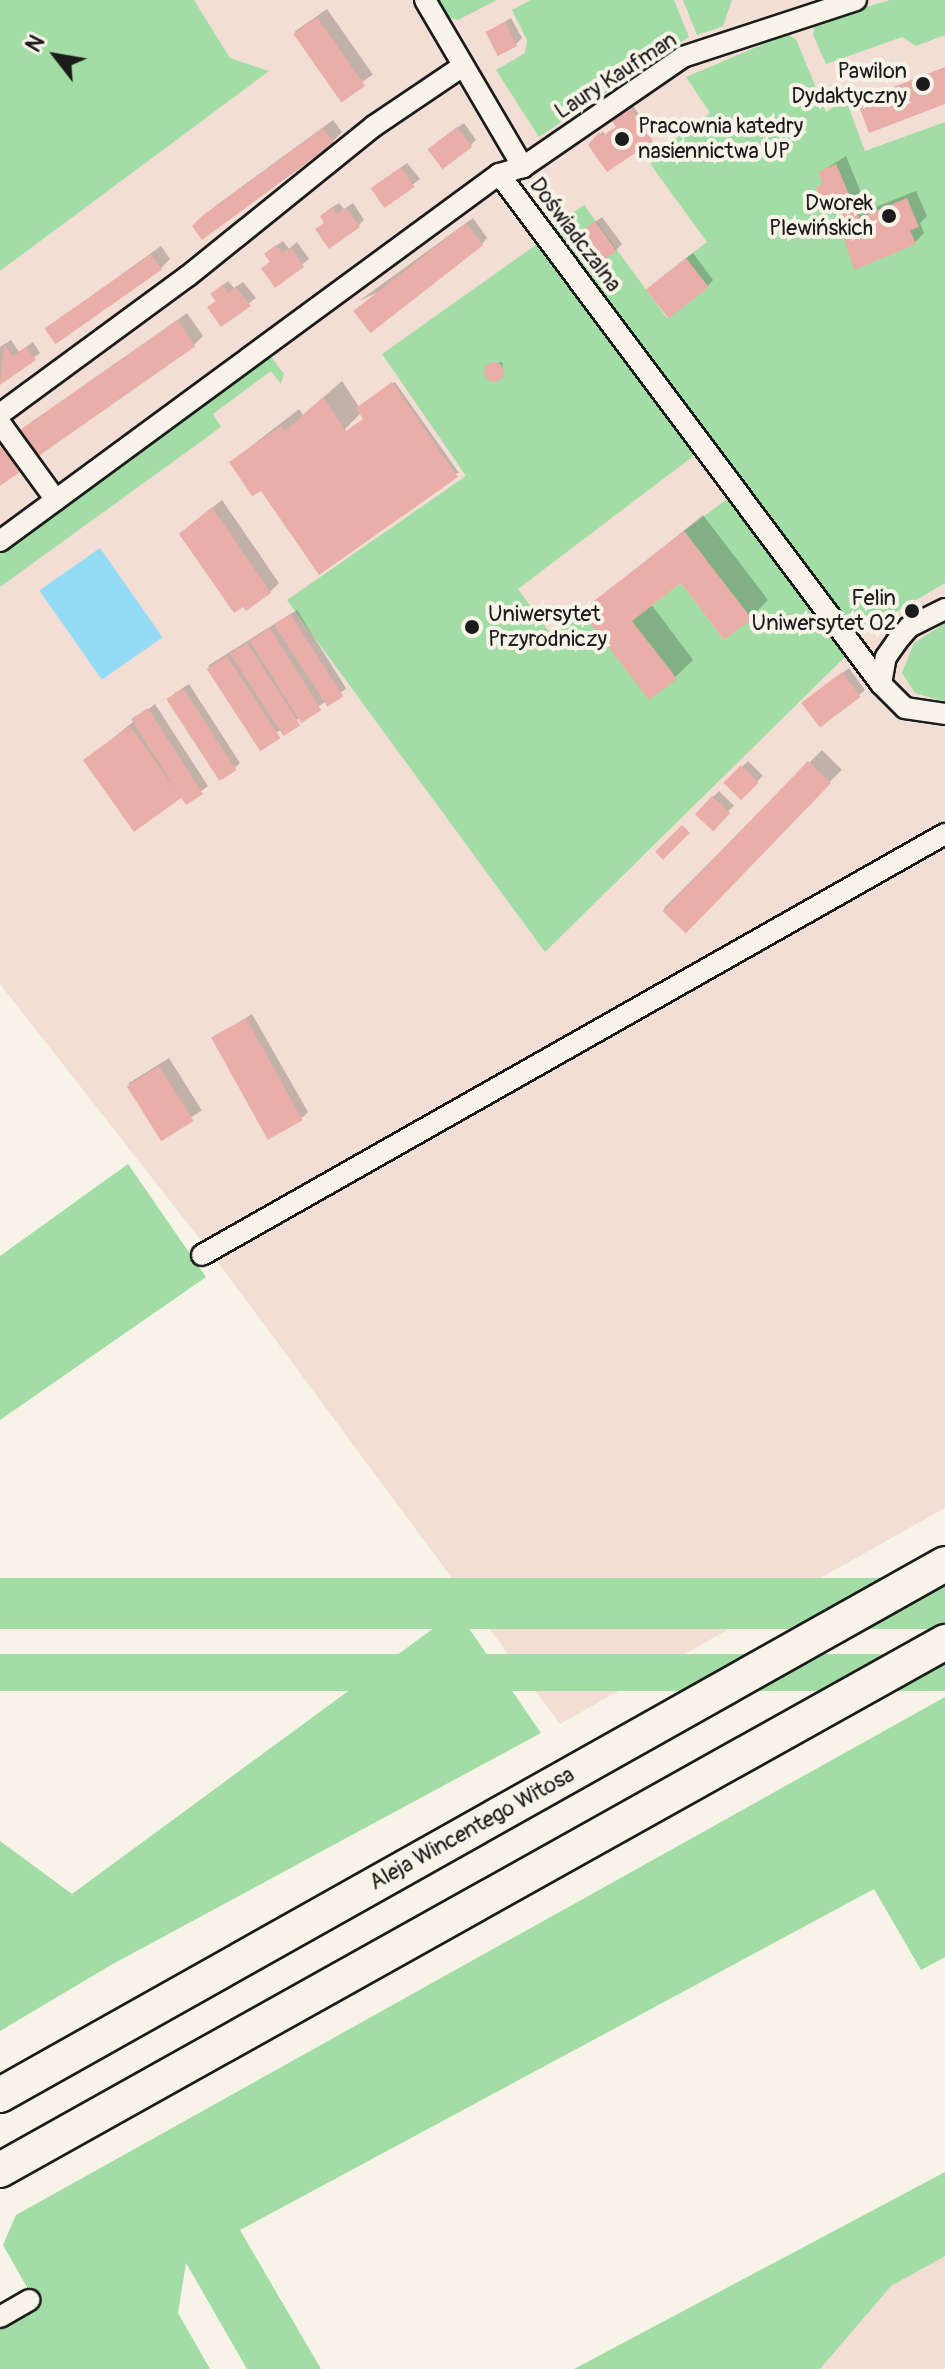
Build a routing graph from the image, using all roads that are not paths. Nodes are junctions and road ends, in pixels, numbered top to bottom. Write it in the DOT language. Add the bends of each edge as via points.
graph roads {
  1 [pos="425,0"];
  2 [pos="856,0"];
  3 [pos="463,66"];
  4 [pos="523,167"];
  5 [pos="499,174"];
  6 [pos="0,414"];
  7 [pos="0,423"];
  8 [pos="56,500"];
  9 [pos="0,541"];
  10 [pos="945,609"];
  11 [pos="881,684"];
  12 [pos="945,714"];
  13 [pos="945,834"];
  14 [pos="202,1255"];
  15 [pos="945,1564"];
  16 [pos="945,1642"];
  17 [pos="0,2095"];
  18 [pos="0,2170"];
  19 [pos="29,2300"];
  20 [pos="0,2317"];
  1 -- 3 [label="street"];
  2 -- 4 [label="street, Laury Kaufman" via="683,57"];
  3 -- 4 [label="street"];
  3 -- 6 [label="street" via="374,126 188,276"];
  4 -- 5 [label="street, Laury Kaufman"];
  5 -- 8 [label="street, Doświadczalna"];
  5 -- 11 [label="street, Doświadczalna"];
  7 -- 8 [label="street"];
  8 -- 9 [label="street, Doświadczalna"];
  10 -- 11 [label="street" via="909,627 897,641 886,657"];
  11 -- 12 [label="street, Doświadczalna" via="912,711"];
  13 -- 14 [label="street"];
  15 -- 17 [label="main road, Aleja Wincentego Witosa"];
  16 -- 18 [label="main road"];
  19 -- 20 [label="street"];
}
